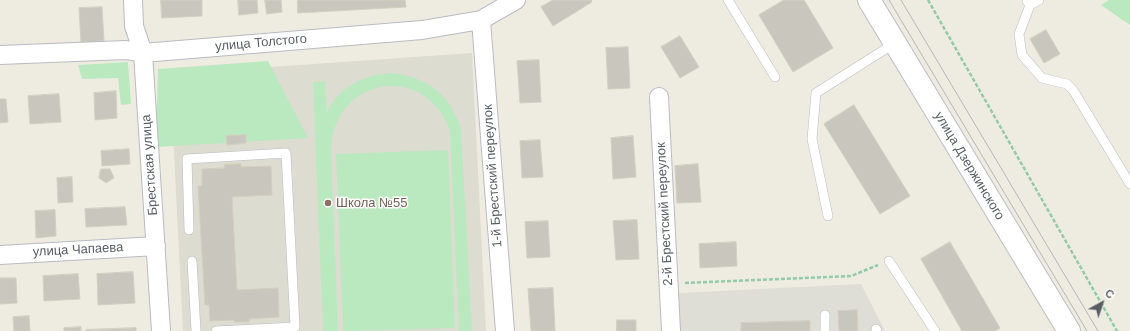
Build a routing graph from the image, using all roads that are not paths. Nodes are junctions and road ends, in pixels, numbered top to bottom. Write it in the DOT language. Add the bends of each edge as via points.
graph roads {
  1 [pos="133,0"];
  2 [pos="516,0"];
  3 [pos="728,0"];
  4 [pos="869,0"];
  5 [pos="1040,0"];
  6 [pos="1028,3"];
  7 [pos="481,20"];
  8 [pos="895,43"];
  9 [pos="143,53"];
  10 [pos="0,55"];
  11 [pos="775,77"];
  12 [pos="659,97"];
  13 [pos="1130,184"];
  14 [pos="828,216"];
  15 [pos="189,230"];
  16 [pos="156,246"];
  17 [pos="0,255"];
  18 [pos="192,261"];
  19 [pos="889,261"];
  20 [pos="825,315"];
  21 [pos="295,329"];
  22 [pos="161,331"];
  23 [pos="196,331"];
  24 [pos="216,331"];
  25 [pos="505,331"];
  26 [pos="671,331"];
  27 [pos="825,331"];
  28 [pos="935,331"];
  29 [pos="1069,331"];
  1 -- 9 [label="street, Брестская улица" via="134,26"];
  2 -- 7 [label="street, улица Толстого"];
  3 -- 11 [label="lane"];
  4 -- 8 [label="main road, улица Дзержинского"];
  5 -- 6 [label="lane"];
  6 -- 13 [label="lane" via="1019,34 1022,55 1042,78 1067,84 1074,90"];
  7 -- 9 [label="street, улица Толстого" via="422,30"];
  7 -- 25 [label="street, 1-й Брестский переулок"];
  8 -- 14 [label="lane" via="816,93 812,139"];
  8 -- 29 [label="main road, улица Дзержинского"];
  9 -- 10 [label="street, улица Толстого" via="126,50"];
  9 -- 16 [label="street, Брестская улица"];
  12 -- 26 [label="street, 2-й Брестский переулок"];
  15 -- 21 [label="lane" via="187,159 286,153"];
  16 -- 17 [label="street, улица Чапаева"];
  16 -- 22 [label="street, Брестская улица"];
  18 -- 23 [label="lane"];
  19 -- 28 [label="lane"];
  20 -- 27 [label="lane"];
  21 -- 24 [label="lane"];
}
